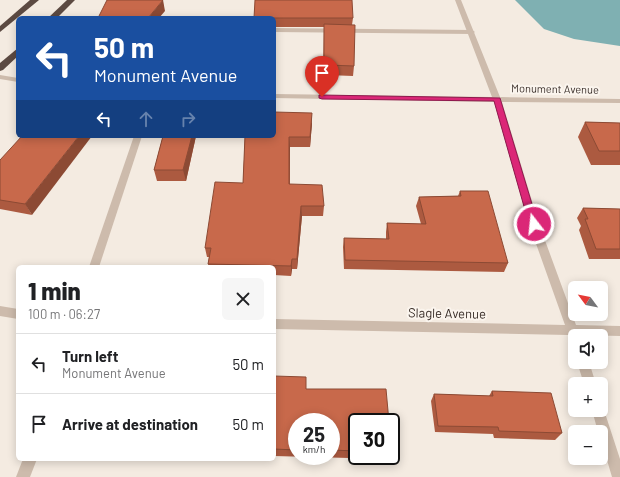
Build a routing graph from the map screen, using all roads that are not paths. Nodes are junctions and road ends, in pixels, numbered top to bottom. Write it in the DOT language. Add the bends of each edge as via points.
graph roads {
  1 [pos="35,0"];
  2 [pos="71,0"];
  3 [pos="458,0"];
  4 [pos="16,16"];
  5 [pos="16,16"];
  6 [pos="54,16"];
  7 [pos="0,30"];
  8 [pos="276,30"];
  9 [pos="472,32"];
  10 [pos="16,53"];
  11 [pos="0,68"];
  12 [pos="0,77"];
  13 [pos="16,80"];
  14 [pos="276,96"];
  15 [pos="497,99"];
  16 [pos="620,100"];
  17 [pos="137,138"];
  18 [pos="95,265"];
  19 [pos="0,311"];
  20 [pos="16,314"];
  21 [pos="276,324"];
  22 [pos="572,329"];
  23 [pos="620,331"];
  24 [pos="608,332"];
  25 [pos="568,334"];
  26 [pos="600,417"];
  27 [pos="29,461"];
  28 [pos="23,477"];
  29 [pos="619,477"];
  1 -- 4 [label="highway"];
  2 -- 6 [label="highway"];
  3 -- 9 [label="street"];
  5 -- 7 [label="highway"];
  8 -- 9 [label="street"];
  9 -- 15 [label="street"];
  10 -- 11 [label="highway"];
  12 -- 13 [label="street"];
  14 -- 15 [label="street, Monument Avenue"];
  15 -- 16 [label="street, Monument Avenue"];
  15 -- 22 [label="street" via="534,224"];
  17 -- 18 [label="street"];
  19 -- 20 [label="street"];
  21 -- 25 [label="street, Slagle Avenue"];
  23 -- 24 [label="street, Slagle Avenue"];
  26 -- 29 [label="street"];
  27 -- 28 [label="street"];
}
